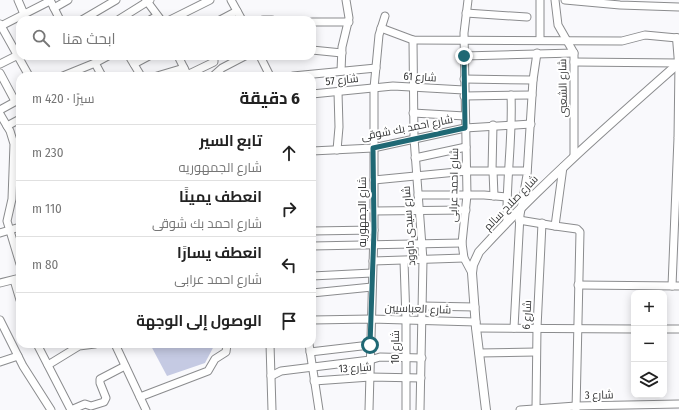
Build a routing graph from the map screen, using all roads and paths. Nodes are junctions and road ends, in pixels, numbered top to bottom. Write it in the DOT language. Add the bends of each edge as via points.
graph roads {
  1 [pos="18,0"];
  2 [pos="68,0"];
  3 [pos="99,0"];
  4 [pos="116,0"];
  5 [pos="210,0"];
  6 [pos="231,0"];
  7 [pos="346,0"];
  8 [pos="468,0"];
  9 [pos="540,0"];
  10 [pos="555,0"];
  11 [pos="565,0"];
  12 [pos="147,1"];
  13 [pos="588,1"];
  14 [pos="51,3"];
  15 [pos="675,5"];
  16 [pos="103,8"];
  17 [pos="237,11"];
  18 [pos="466,13"];
  19 [pos="24,14"];
  20 [pos="20,16"];
  21 [pos="58,16"];
  22 [pos="89,16"];
  23 [pos="124,16"];
  24 [pos="158,16"];
  25 [pos="178,16"];
  26 [pos="228,16"];
  27 [pos="240,16"];
  28 [pos="386,16"];
  29 [pos="527,17"];
  30 [pos="16,18"];
  31 [pos="316,22"];
  32 [pos="349,22"];
  33 [pos="1,25"];
  34 [pos="381,28"];
  35 [pos="678,38"];
  36 [pos="540,39"];
  37 [pos="413,40"];
  38 [pos="464,40"];
  39 [pos="566,40"];
  40 [pos="16,49"];
  41 [pos="316,50"];
  42 [pos="342,53"];
  43 [pos="537,53"];
  44 [pos="574,54"];
  45 [pos="16,56"];
  46 [pos="464,56"];
  47 [pos="22,60"];
  48 [pos="101,60"];
  49 [pos="132,60"];
  50 [pos="142,60"];
  51 [pos="180,60"];
  52 [pos="211,60"];
  53 [pos="239,60"];
  54 [pos="264,60"];
  55 [pos="574,62"];
  56 [pos="95,63"];
  57 [pos="679,63"];
  58 [pos="0,64"];
  59 [pos="134,64"];
  60 [pos="376,68"];
  61 [pos="341,71"];
  62 [pos="0,72"];
  63 [pos="27,72"];
  64 [pos="73,72"];
  65 [pos="100,72"];
  66 [pos="139,72"];
  67 [pos="186,72"];
  68 [pos="188,72"];
  69 [pos="220,72"];
  70 [pos="269,72"];
  71 [pos="316,74"];
  72 [pos="464,79"];
  73 [pos="533,80"];
  74 [pos="413,87"];
  75 [pos="374,88"];
  76 [pos="338,92"];
  77 [pos="464,93"];
  78 [pos="316,94"];
  79 [pos="511,95"];
  80 [pos="532,95"];
  81 [pos="679,95"];
  82 [pos="16,97"];
  83 [pos="16,101"];
  84 [pos="0,110"];
  85 [pos="413,113"];
  86 [pos="0,114"];
  87 [pos="465,116"];
  88 [pos="16,121"];
  89 [pos="512,124"];
  90 [pos="531,124"];
  91 [pos="493,125"];
  92 [pos="7,126"];
  93 [pos="465,128"];
  94 [pos="414,138"];
  95 [pos="678,138"];
  96 [pos="466,147"];
  97 [pos="373,148"];
  98 [pos="16,150"];
  99 [pos="337,150"];
  100 [pos="316,151"];
  101 [pos="574,156"];
  102 [pos="415,158"];
  103 [pos="563,166"];
  104 [pos="467,171"];
  105 [pos="493,171"];
  106 [pos="509,171"];
  107 [pos="527,171"];
  108 [pos="416,176"];
  109 [pos="16,180"];
  110 [pos="374,180"];
  111 [pos="418,195"];
  112 [pos="467,195"];
  113 [pos="494,196"];
  114 [pos="507,197"];
  115 [pos="521,207"];
  116 [pos="419,210"];
  117 [pos="466,210"];
  118 [pos="374,211"];
  119 [pos="519,220"];
  120 [pos="507,222"];
  121 [pos="542,223"];
  122 [pos="555,226"];
  123 [pos="16,228"];
  124 [pos="10,230"];
  125 [pos="374,230"];
  126 [pos="316,231"];
  127 [pos="0,233"];
  128 [pos="462,243"];
  129 [pos="422,244"];
  130 [pos="373,245"];
  131 [pos="316,246"];
  132 [pos="16,250"];
  133 [pos="464,258"];
  134 [pos="423,260"];
  135 [pos="373,261"];
  136 [pos="404,261"];
  137 [pos="372,273"];
  138 [pos="472,273"];
  139 [pos="316,276"];
  140 [pos="16,279"];
  141 [pos="0,284"];
  142 [pos="578,285"];
  143 [pos="675,286"];
  144 [pos="372,287"];
  145 [pos="316,293"];
  146 [pos="423,306"];
  147 [pos="475,307"];
  148 [pos="371,319"];
  149 [pos="316,320"];
  150 [pos="406,320"];
  151 [pos="423,321"];
  152 [pos="0,323"];
  153 [pos="476,325"];
  154 [pos="514,328"];
  155 [pos="537,328"];
  156 [pos="576,328"];
  157 [pos="631,329"];
  158 [pos="667,329"];
  159 [pos="679,329"];
  160 [pos="370,345"];
  161 [pos="39,348"];
  162 [pos="76,348"];
  163 [pos="117,348"];
  164 [pos="226,348"];
  165 [pos="270,348"];
  166 [pos="310,348"];
  167 [pos="310,352"];
  168 [pos="536,352"];
  169 [pos="479,353"];
  170 [pos="18,356"];
  171 [pos="406,358"];
  172 [pos="422,358"];
  173 [pos="370,360"];
  174 [pos="0,362"];
  175 [pos="48,365"];
  176 [pos="125,366"];
  177 [pos="312,366"];
  178 [pos="271,376"];
  179 [pos="370,377"];
  180 [pos="406,378"];
  181 [pos="421,378"];
  182 [pos="314,381"];
  183 [pos="140,397"];
  184 [pos="679,404"];
  185 [pos="536,408"];
  186 [pos="576,408"];
  187 [pos="51,410"];
  188 [pos="71,410"];
  189 [pos="146,410"];
  190 [pos="272,410"];
  191 [pos="318,410"];
  192 [pos="370,410"];
  193 [pos="406,410"];
  194 [pos="420,410"];
  195 [pos="486,410"];
  196 [pos="520,410"];
  1 -- 19 [label="street"];
  2 -- 14 [label="street"];
  3 -- 16 [label="street"];
  4 -- 16 [label="street"];
  5 -- 25 [label="street"];
  6 -- 17 [label="street"];
  7 -- 32 [label="street"];
  8 -- 18 [label="street, شارع احمد عرابى"];
  9 -- 36 [label="street"];
  10 -- 39 [label="street, شارع الشعبى" via="558,25"];
  11 -- 13 [label="street"];
  12 -- 23 [label="street"];
  12 -- 24 [label="street"];
  13 -- 15 [label="street"];
  14 -- 19 [label="street"];
  14 -- 21 [label="street"];
  16 -- 22 [label="street"];
  17 -- 26 [label="street"];
  17 -- 27 [label="street"];
  18 -- 29 [label="street"];
  18 -- 38 [label="street, شارع احمد عرابى"];
  19 -- 20 [label="street"];
  28 -- 34 [label="street, شارع الجمهوريه"];
  30 -- 33 [label="street"];
  31 -- 32 [label="street"];
  32 -- 42 [label="street"];
  33 -- 40 [label="street"];
  34 -- 37 [label="street"];
  34 -- 60 [label="street, شارع الجمهوريه"];
  35 -- 39 [label="street" via="645,35 622,40"];
  35 -- 57 [label="street"];
  36 -- 38 [label="street"];
  36 -- 39 [label="street"];
  37 -- 38 [label="street"];
  37 -- 74 [label="street, شارع سيدى داوود"];
  38 -- 46 [label="street, شارع احمد عرابى"];
  39 -- 44 [label="street, شارع الشعبى"];
  41 -- 42 [label="street"];
  42 -- 61 [label="street"];
  43 -- 44 [label="street"];
  43 -- 46 [label="street"];
  43 -- 73 [label="street"];
  44 -- 55 [label="street, شارع الشعبى"];
  45 -- 58 [label="street"];
  46 -- 72 [label="street, شارع احمد عرابى"];
  47 -- 63 [label="street"];
  48 -- 56 [label="street"];
  49 -- 59 [label="street"];
  50 -- 59 [label="street"];
  51 -- 67 [label="street"];
  52 -- 68 [label="street"];
  53 -- 69 [label="street"];
  54 -- 70 [label="street"];
  55 -- 57 [label="street"];
  55 -- 101 [label="street, شارع الشعبى"];
  56 -- 64 [label="street"];
  56 -- 65 [label="street"];
  57 -- 81 [label="street"];
  57 -- 101 [label="street, شارع صلاح سالم"];
  59 -- 66 [label="street"];
  60 -- 61 [label="street"];
  60 -- 75 [label="street, شارع الجمهوريه"];
  61 -- 71 [label="street"];
  62 -- 82 [label="street"];
  72 -- 73 [label="street"];
  72 -- 77 [label="street, شارع احمد عرابى"];
  73 -- 80 [label="street"];
  74 -- 75 [label="street, شارع 61"];
  74 -- 77 [label="street, شارع 61"];
  74 -- 85 [label="street, شارع سيدى داوود"];
  75 -- 76 [label="street, شارع 57"];
  75 -- 97 [label="street, شارع الجمهوريه"];
  76 -- 78 [label="street, شارع 57"];
  76 -- 99 [label="street"];
  77 -- 79 [label="street, شارع 61"];
  77 -- 87 [label="street, شارع احمد عرابى"];
  79 -- 80 [label="street, شارع 61"];
  79 -- 89 [label="street"];
  80 -- 90 [label="street"];
  81 -- 95 [label="street"];
  83 -- 84 [label="street"];
  85 -- 87 [label="street"];
  85 -- 94 [label="street, شارع سيدى داوود"];
  86 -- 92 [label="street"];
  87 -- 93 [label="street, شارع احمد عرابى"];
  88 -- 92 [label="street"];
  89 -- 90 [label="street, شارع احمد بك شوقى"];
  89 -- 91 [label="street, شارع احمد بك شوقى"];
  89 -- 106 [label="street"];
  90 -- 107 [label="street"];
  91 -- 93 [label="street, شارع احمد بك شوقى"];
  91 -- 105 [label="street"];
  92 -- 98 [label="street"];
  93 -- 94 [label="street, شارع احمد بك شوقى"];
  93 -- 96 [label="street, شارع احمد عرابى"];
  94 -- 97 [label="street, شارع احمد بك شوقى"];
  94 -- 102 [label="street, شارع سيدى داوود"];
  95 -- 143 [label="street"];
  96 -- 102 [label="street"];
  96 -- 104 [label="street, شارع احمد عرابى"];
  97 -- 99 [label="street, شارع احمد بك شوقى"];
  97 -- 110 [label="street, شارع الجمهوريه"];
  99 -- 100 [label="street, شارع احمد بك شوقى"];
  101 -- 103 [label="street, شارع صلاح سالم"];
  102 -- 108 [label="street, شارع سيدى داوود"];
  103 -- 115 [label="street, شارع صلاح سالم"];
  103 -- 122 [label="street"];
  104 -- 105 [label="street"];
  104 -- 108 [label="street"];
  104 -- 112 [label="street, شارع احمد عرابى"];
  105 -- 106 [label="street"];
  105 -- 113 [label="street"];
  106 -- 107 [label="street"];
  106 -- 114 [label="street"];
  107 -- 115 [label="street"];
  108 -- 110 [label="street"];
  108 -- 111 [label="street, شارع سيدى داوود"];
  109 -- 124 [label="street" via="7,217"];
  110 -- 118 [label="street, شارع الجمهوريه"];
  111 -- 112 [label="street"];
  111 -- 116 [label="street, شارع سيدى داوود"];
  112 -- 113 [label="street"];
  112 -- 117 [label="street, شارع احمد عرابى"];
  113 -- 114 [label="street"];
  114 -- 120 [label="street"];
  115 -- 119 [label="street"];
  115 -- 120 [label="street, شارع صلاح سالم"];
  116 -- 117 [label="street"];
  116 -- 118 [label="street"];
  116 -- 129 [label="street, شارع سيدى داوود"];
  117 -- 128 [label="street, شارع احمد عرابى"];
  118 -- 125 [label="street, شارع الجمهوريه"];
  119 -- 121 [label="street"];
  119 -- 154 [label="street"];
  120 -- 138 [label="street, شارع صلاح سالم" via="479,252"];
  121 -- 122 [label="street"];
  121 -- 155 [label="street, شارع 6"];
  122 -- 142 [label="street" via="579,230"];
  123 -- 124 [label="street"];
  124 -- 127 [label="street"];
  124 -- 132 [label="street"];
  125 -- 126 [label="street"];
  125 -- 130 [label="street, شارع الجمهوريه"];
  128 -- 129 [label="street"];
  128 -- 133 [label="street, شارع احمد عرابى"];
  129 -- 130 [label="street"];
  129 -- 134 [label="street, شارع سيدى داوود"];
  130 -- 131 [label="street"];
  130 -- 135 [label="street, شارع الجمهوريه"];
  133 -- 134 [label="street"];
  133 -- 138 [label="street, شارع احمد عرابى"];
  134 -- 136 [label="street"];
  134 -- 146 [label="street, شارع سيدى داوود"];
  135 -- 136 [label="street"];
  135 -- 137 [label="street, شارع الجمهوريه"];
  136 -- 150 [label="street, شارع 10"];
  137 -- 139 [label="street"];
  137 -- 144 [label="street, شارع الجمهوريه"];
  138 -- 147 [label="street, شارع صلاح سالم"];
  140 -- 141 [label="street"];
  142 -- 143 [label="street"];
  142 -- 156 [label="street"];
  144 -- 145 [label="street"];
  144 -- 148 [label="street, شارع الجمهوريه"];
  146 -- 147 [label="street"];
  146 -- 151 [label="street, شارع سيدى داوود"];
  147 -- 153 [label="street, شارع صلاح سالم"];
  148 -- 149 [label="street, شارع العباسيين"];
  148 -- 150 [label="street, شارع العباسيين"];
  148 -- 160 [label="street, شارع الجمهوريه"];
  150 -- 151 [label="street, شارع العباسيين"];
  150 -- 171 [label="street, شارع 10"];
  151 -- 153 [label="street, شارع العباسيين"];
  151 -- 172 [label="street, شارع سيدى داوود"];
  152 -- 170 [label="street"];
  153 -- 154 [label="street, شارع العباسيين"];
  153 -- 169 [label="street, شارع صلاح سالم"];
  154 -- 155 [label="street, شارع العباسيين"];
  155 -- 156 [label="street, شارع العباسيين"];
  155 -- 168 [label="street, شارع 6"];
  156 -- 157 [label="street, شارع العباسيين"];
  156 -- 186 [label="street"];
  158 -- 159 [label="street"];
  160 -- 167 [label="street"];
  160 -- 173 [label="street, شارع الجمهوريه"];
  161 -- 175 [label="street"];
  162 -- 175 [label="street"];
  163 -- 176 [label="street"];
  164 -- 183 [label="street" via="226,352 215,359 208,371"];
  165 -- 178 [label="street"];
  166 -- 167 [label="street"];
  167 -- 177 [label="street"];
  168 -- 169 [label="street"];
  168 -- 185 [label="street, شارع 6"];
  169 -- 195 [label="street, شارع صلاح سالم"];
  170 -- 174 [label="street"];
  170 -- 187 [label="street"];
  171 -- 172 [label="street"];
  171 -- 173 [label="street" via="380,357"];
  171 -- 180 [label="street, شارع 10"];
  172 -- 181 [label="street, شارع سيدى داوود"];
  173 -- 177 [label="street"];
  173 -- 179 [label="street, شارع الجمهوريه"];
  175 -- 188 [label="street"];
  176 -- 183 [label="street"];
  176 -- 188 [label="street" via="100,379 106,398 104,402 91,406 85,404"];
  177 -- 178 [label="street" via="275,372"];
  177 -- 182 [label="street"];
  178 -- 190 [label="street"];
  179 -- 180 [label="street, شارع 13"];
  179 -- 182 [label="street, شارع 13"];
  179 -- 192 [label="street, شارع الجمهوريه"];
  180 -- 181 [label="street, شارع 13"];
  180 -- 193 [label="street, شارع 10"];
  181 -- 194 [label="street, شارع سيدى داوود"];
  182 -- 191 [label="street"];
  183 -- 189 [label="street"];
  184 -- 186 [label="street, شارع 3"];
  185 -- 186 [label="street, شارع 3"];
  185 -- 196 [label="street, شارع 3"];
}
